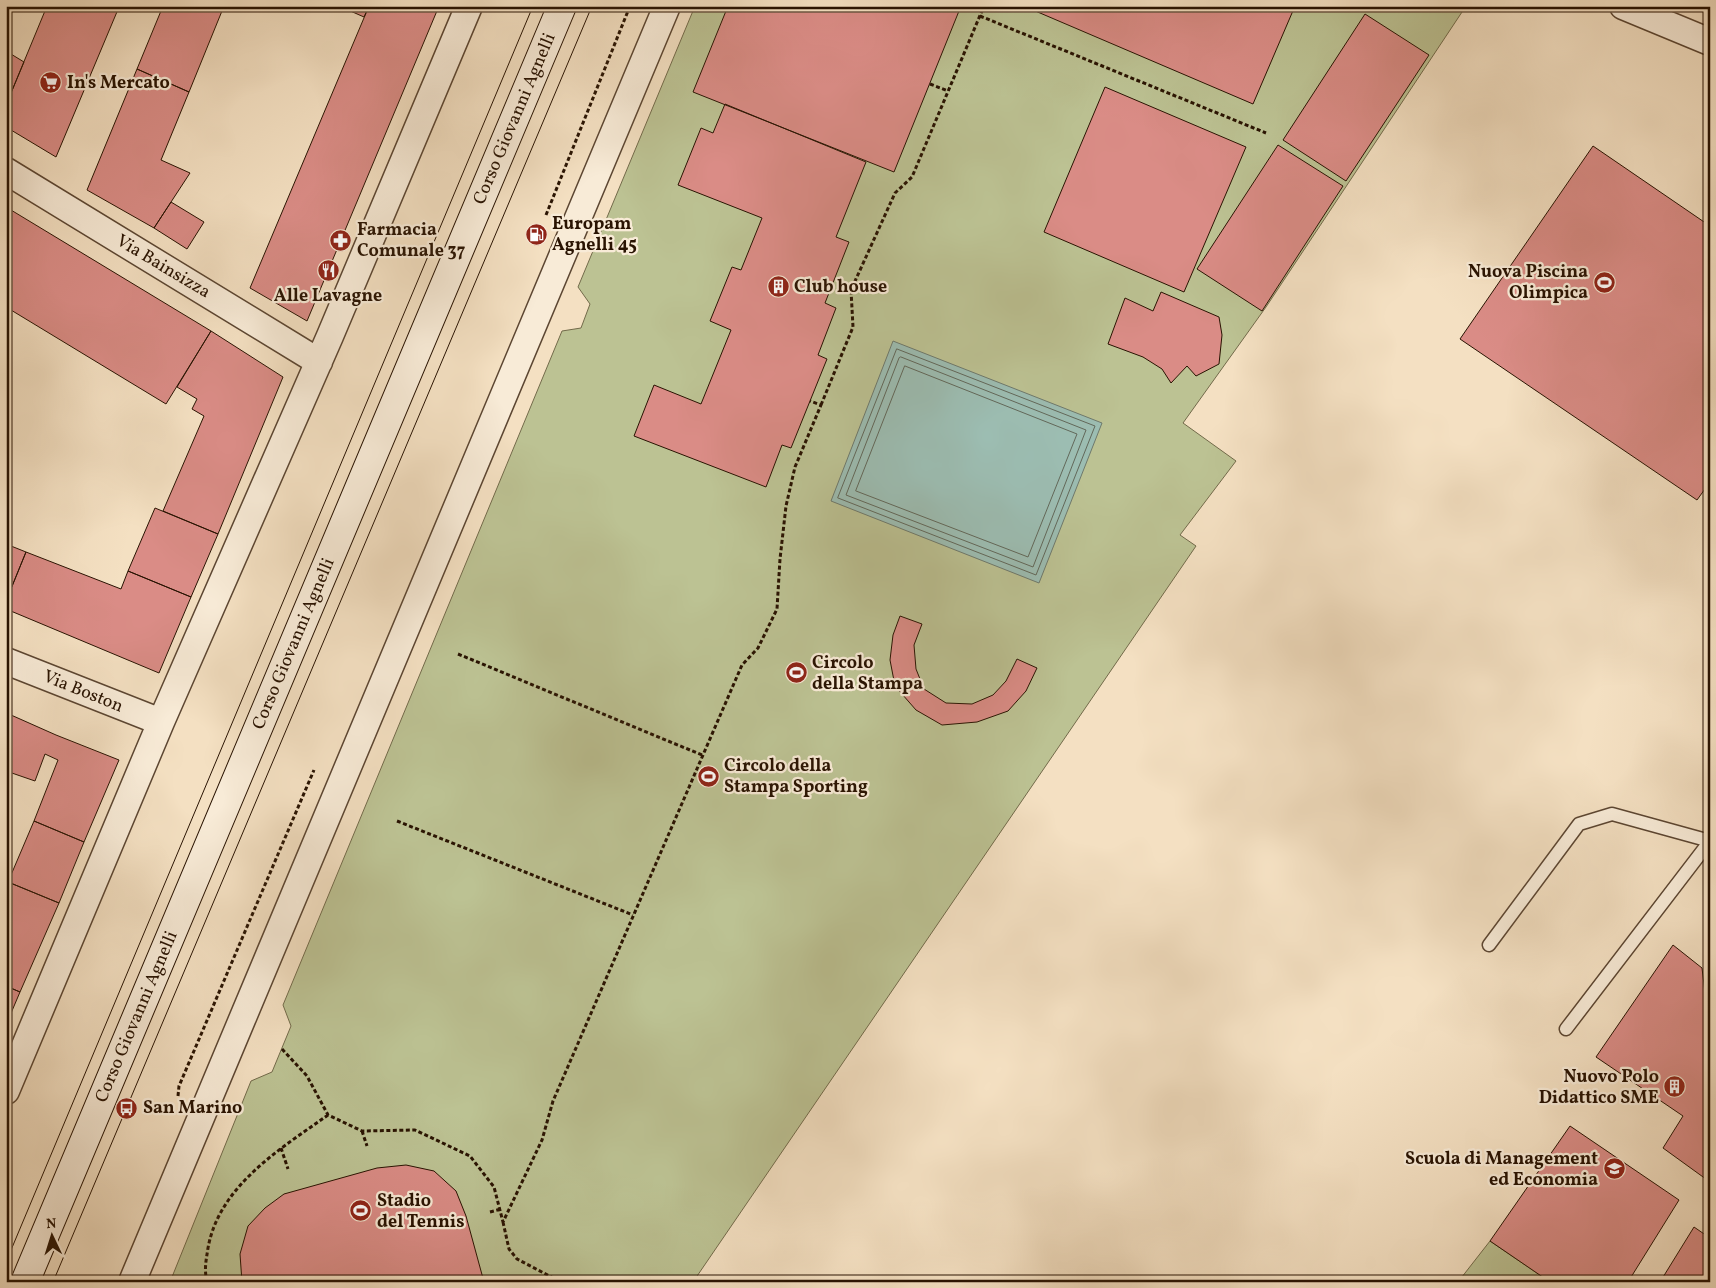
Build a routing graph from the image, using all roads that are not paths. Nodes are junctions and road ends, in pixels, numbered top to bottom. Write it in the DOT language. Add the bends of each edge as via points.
graph roads {
  1 [pos="469,6"];
  2 [pos="562,6"];
  3 [pos="667,6"];
  4 [pos="1623,6"];
  5 [pos="1710,42"];
  6 [pos="6,171"];
  7 [pos="319,362"];
  8 [pos="6,661"];
  9 [pos="161,722"];
  10 [pos="1489,945"];
  11 [pos="1566,1029"];
  12 [pos="6,1091"];
  13 [pos="25,1282"];
  14 [pos="132,1282"];
  1 -- 7 [label="street"];
  2 -- 13 [label="main road, Corso Giovanni Agnelli"];
  3 -- 14 [label="street"];
  4 -- 5 [label="street"];
  6 -- 7 [label="street, Via Bainsizza"];
  7 -- 9 [label="street"];
  8 -- 9 [label="street, Via Boston"];
  9 -- 12 [label="street"];
  10 -- 11 [label="lane" via="1579,824 1612,814 1710,841"];
}
